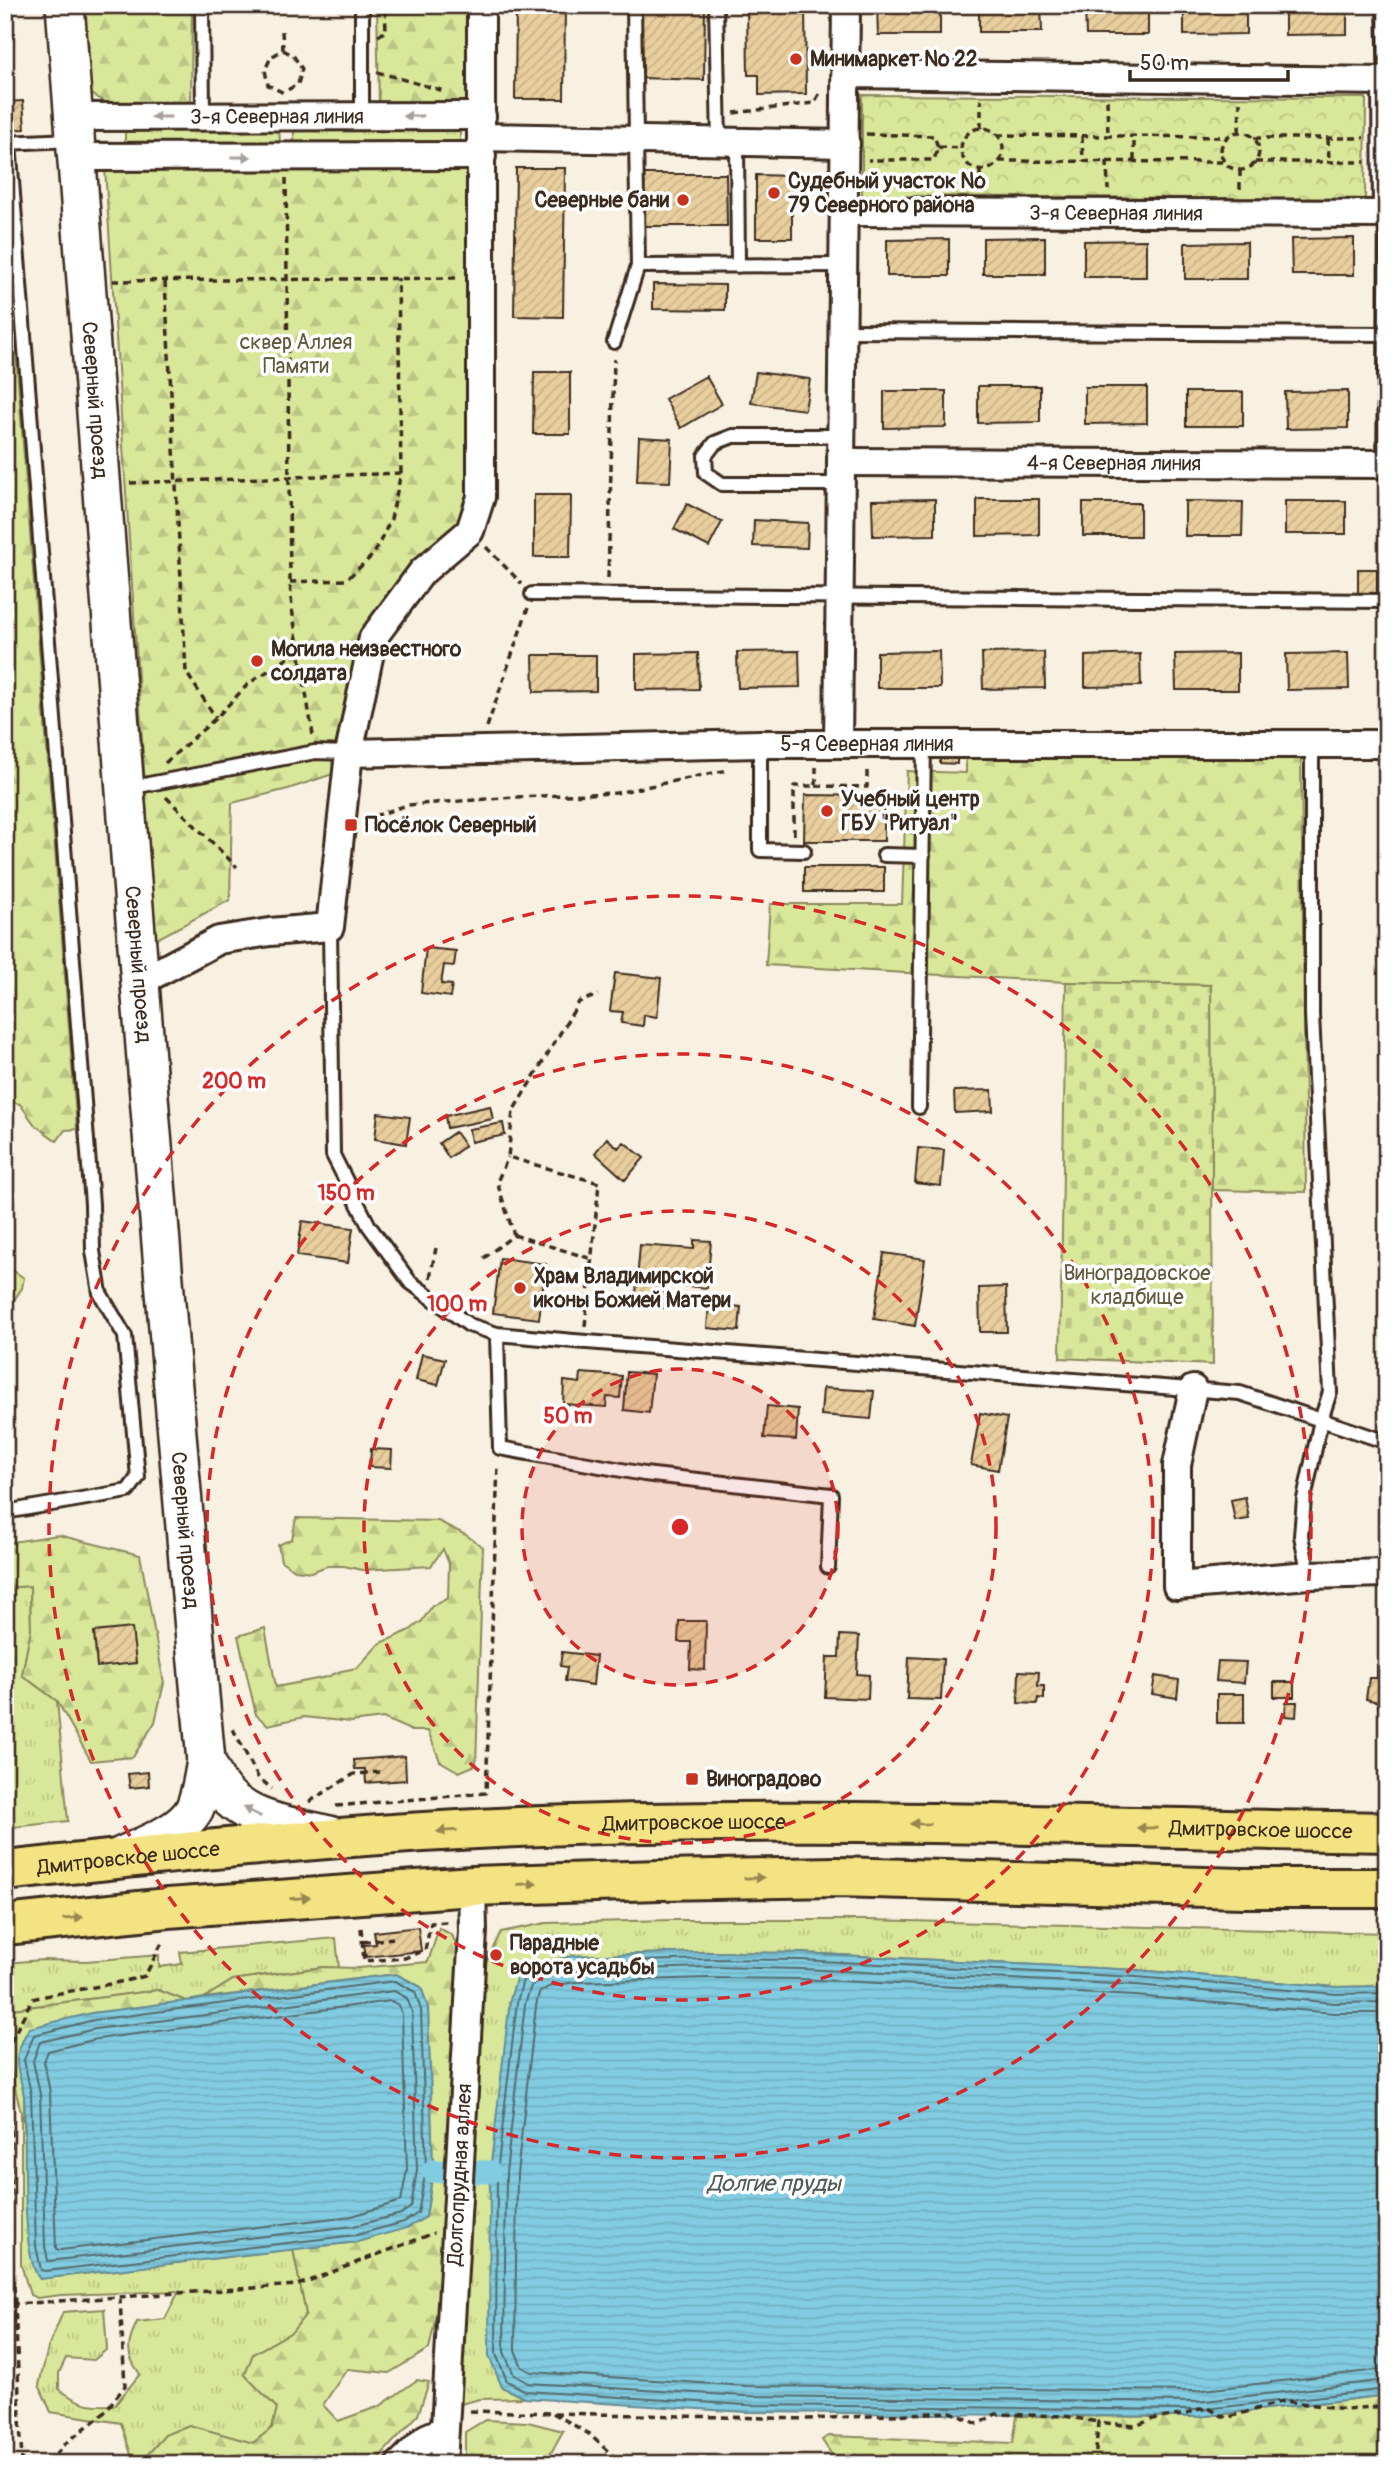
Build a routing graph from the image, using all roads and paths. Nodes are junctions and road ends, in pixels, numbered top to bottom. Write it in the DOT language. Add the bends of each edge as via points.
graph roads {
  1 [pos="65,5"];
  2 [pos="202,5"];
  3 [pos="362,5"];
  4 [pos="481,5"];
  5 [pos="634,5"];
  6 [pos="716,5"];
  7 [pos="846,5"];
  8 [pos="1384,5"];
  9 [pos="282,30"];
  10 [pos="283,50"];
  11 [pos="362,68"];
  12 [pos="846,74"];
  13 [pos="982,75"];
  14 [pos="1107,77"];
  15 [pos="1240,79"];
  16 [pos="1387,81"];
  17 [pos="285,104"];
  18 [pos="718,115"];
  19 [pos="362,116"];
  20 [pos="203,117"];
  21 [pos="482,128"];
  22 [pos="981,128"];
  23 [pos="1239,132"];
  24 [pos="997,135"];
  25 [pos="1082,136"];
  26 [pos="1108,136"];
  27 [pos="1134,136"];
  28 [pos="1227,137"];
  29 [pos="75,138"];
  30 [pos="1254,138"];
  31 [pos="1328,138"];
  32 [pos="1387,139"];
  33 [pos="635,140"];
  34 [pos="728,142"];
  35 [pos="7,143"];
  36 [pos="846,146"];
  37 [pos="938,147"];
  38 [pos="961,148"];
  39 [pos="285,157"];
  40 [pos="999,161"];
  41 [pos="1083,161"];
  42 [pos="1107,161"];
  43 [pos="1134,161"];
  44 [pos="1225,162"];
  45 [pos="1255,162"];
  46 [pos="1329,162"];
  47 [pos="1387,162"];
  48 [pos="845,212"];
  49 [pos="1108,213"];
  50 [pos="1387,214"];
  51 [pos="844,265"];
  52 [pos="638,266"];
  53 [pos="738,266"];
  54 [pos="398,278"];
  55 [pos="482,278"];
  56 [pos="287,279"];
  57 [pos="107,281"];
  58 [pos="165,281"];
  59 [pos="843,331"];
  60 [pos="1385,334"];
  61 [pos="614,342"];
  62 [pos="841,461"];
  63 [pos="1385,464"];
  64 [pos="401,473"];
  65 [pos="289,477"];
  66 [pos="175,482"];
  67 [pos="119,484"];
  68 [pos="470,531"];
  69 [pos="290,582"];
  70 [pos="532,594"];
  71 [pos="608,595"];
  72 [pos="840,596"];
  73 [pos="1387,601"];
  74 [pos="299,651"];
  75 [pos="216,718"];
  76 [pos="1312,742"];
  77 [pos="827,744"];
  78 [pos="867,744"];
  79 [pos="924,744"];
  80 [pos="1387,744"];
  81 [pos="479,750"];
  82 [pos="315,752"];
  83 [pos="349,753"];
  84 [pos="760,753"];
  85 [pos="139,785"];
  86 [pos="816,786"];
  87 [pos="362,821"];
  88 [pos="799,851"];
  89 [pos="884,855"];
  90 [pos="923,856"];
  91 [pos="237,867"];
  92 [pos="330,927"];
  93 [pos="140,982"];
  94 [pos="598,995"];
  95 [pos="919,1107"];
  96 [pos="508,1157"];
  97 [pos="514,1235"];
  98 [pos="436,1248"];
  99 [pos="484,1258"];
  100 [pos="592,1259"];
  101 [pos="427,1294"];
  102 [pos="497,1334"];
  103 [pos="583,1342"];
  104 [pos="1193,1390"];
  105 [pos="1321,1420"];
  106 [pos="1387,1442"];
  107 [pos="500,1448"];
  108 [pos="5,1512"];
  109 [pos="828,1567"];
  110 [pos="1387,1573"];
  111 [pos="1309,1575"];
  112 [pos="206,1761"];
  113 [pos="380,1772"];
  114 [pos="309,1802"];
  115 [pos="338,1822"];
  116 [pos="1387,1832"];
  117 [pos="115,1859"];
  118 [pos="5,1871"];
  119 [pos="472,1886"];
  120 [pos="1387,1888"];
  121 [pos="5,1925"];
  122 [pos="361,1928"];
  123 [pos="473,1931"];
  124 [pos="393,1938"];
  125 [pos="363,1942"];
  126 [pos="162,1943"];
  127 [pos="456,2225"];
  128 [pos="120,2298"];
  129 [pos="15,2304"];
  130 [pos="1387,2406"];
  131 [pos="551,2412"];
  132 [pos="1098,2422"];
  133 [pos="444,2430"];
  134 [pos="22,2464"];
  135 [pos="48,2464"];
  136 [pos="400,2464"];
  137 [pos="443,2464"];
  138 [pos="622,2464"];
  139 [pos="1095,2464"];
  1 -- 29 [label="street, Северный проезд"];
  2 -- 20 [label="lane"];
  3 -- 11 [label="lane"];
  4 -- 21 [label="street"];
  5 -- 33 [label="lane"];
  6 -- 18 [label="lane"];
  7 -- 12 [label="street"];
  8 -- 16 [label="lane"];
  9 -- 10 [label="path"];
  10 -- 17 [label="path" via="293,55 302,69"];
  10 -- 17 [label="path" via="271,57 265,70 268,85"];
  11 -- 19 [label="lane"];
  11 -- 21 [label="path"];
  12 -- 13 [label="street"];
  12 -- 18 [label="path" via="823,87 814,103"];
  12 -- 36 [label="street"];
  13 -- 14 [label="street"];
  13 -- 22 [label="path"];
  14 -- 15 [label="street"];
  14 -- 26 [label="path"];
  15 -- 16 [label="street"];
  15 -- 23 [label="path"];
  16 -- 32 [label="street"];
  17 -- 19 [label="street, 3-я Северная линия"];
  17 -- 20 [label="street, 3-я Северная линия"];
  18 -- 34 [label="lane"];
  21 -- 19 [label="street, 3-я Северная линия, one-way"];
  20 -- 29 [label="street, 3-я Северная линия, one-way"];
  21 -- 33 [label="street, 3-я Северная линия"];
  21 -- 39 [label="street, 3-я Северная линия"];
  21 -- 55 [label="street"];
  22 -- 24 [label="path"];
  22 -- 38 [label="path" via="968,133"];
  23 -- 28 [label="path"];
  23 -- 30 [label="path"];
  24 -- 25 [label="path"];
  24 -- 40 [label="path" via="1003,150"];
  25 -- 26 [label="path"];
  25 -- 41 [label="path"];
  26 -- 27 [label="path"];
  27 -- 28 [label="path"];
  27 -- 43 [label="path"];
  28 -- 44 [label="path" via="1221,150"];
  29 -- 35 [label="lane"];
  29 -- 39 [label="street, 3-я Северная линия, one-way"];
  29 -- 85 [label="street, Северный проезд"];
  30 -- 31 [label="path"];
  30 -- 45 [label="path" via="1259,149"];
  31 -- 32 [label="path"];
  31 -- 46 [label="path"];
  32 -- 47 [label="street"];
  33 -- 34 [label="street, 3-я Северная линия"];
  33 -- 52 [label="lane"];
  34 -- 36 [label="street, 3-я Северная линия"];
  34 -- 53 [label="lane"];
  35 -- 108 [label="lane" via="93,1251 100,1293 125,1336 138,1477 128,1491"];
  36 -- 37 [label="path" via="934,135"];
  36 -- 37 [label="path" via="934,160"];
  36 -- 48 [label="street"];
  37 -- 38 [label="path"];
  38 -- 40 [label="path" via="963,159 973,168 987,169"];
  39 -- 56 [label="path"];
  40 -- 41 [label="path"];
  41 -- 42 [label="path"];
  42 -- 43 [label="path"];
  42 -- 49 [label="path"];
  43 -- 44 [label="path"];
  44 -- 45 [label="path" via="1242,170"];
  45 -- 46 [label="path"];
  46 -- 47 [label="path"];
  47 -- 50 [label="street"];
  48 -- 49 [label="street, 3-я Северная линия"];
  48 -- 51 [label="street"];
  49 -- 50 [label="street, 3-я Северная линия"];
  50 -- 60 [label="lane"];
  51 -- 53 [label="lane"];
  51 -- 59 [label="street"];
  52 -- 53 [label="lane"];
  52 -- 61 [label="lane"];
  54 -- 55 [label="path"];
  54 -- 56 [label="path"];
  54 -- 64 [label="path"];
  55 -- 68 [label="street" via="481,497"];
  56 -- 58 [label="path"];
  56 -- 65 [label="path"];
  57 -- 58 [label="path"];
  58 -- 66 [label="path"];
  59 -- 60 [label="lane"];
  59 -- 62 [label="street"];
  60 -- 63 [label="lane"];
  61 -- 71 [label="path"];
  62 -- 62 [label="lane" via="722,484 706,473 705,456 715,443 733,436"];
  62 -- 63 [label="street, 4-я Северная линия"];
  62 -- 72 [label="street"];
  64 -- 65 [label="path"];
  64 -- 69 [label="path" via="391,519 374,554 345,580"];
  65 -- 66 [label="path"];
  65 -- 69 [label="path"];
  66 -- 67 [label="path"];
  66 -- 75 [label="path" via="186,672"];
  68 -- 70 [label="path"];
  68 -- 83 [label="street" via="422,572 373,638"];
  69 -- 74 [label="path"];
  70 -- 71 [label="lane"];
  70 -- 81 [label="path"];
  71 -- 72 [label="lane"];
  72 -- 73 [label="lane"];
  72 -- 77 [label="street"];
  74 -- 75 [label="path" via="248,684"];
  74 -- 82 [label="path"];
  75 -- 85 [label="path"];
  76 -- 79 [label="street, 5-я Северная линия"];
  76 -- 80 [label="street, 5-я Северная линия"];
  76 -- 105 [label="lane" via="1312,1014 1330,1392"];
  77 -- 78 [label="street, 5-я Северная линия"];
  77 -- 84 [label="street, 5-я Северная линия"];
  77 -- 86 [label="path"];
  78 -- 79 [label="street, 5-я Северная линия"];
  78 -- 86 [label="path" via="867,787"];
  79 -- 90 [label="lane"];
  81 -- 83 [label="street, 5-я Северная линия"];
  81 -- 84 [label="street, 5-я Северная линия"];
  82 -- 83 [label="lane"];
  82 -- 85 [label="lane"];
  83 -- 92 [label="street"];
  84 -- 87 [label="path" via="616,793 407,805"];
  84 -- 88 [label="lane" via="760,850"];
  85 -- 91 [label="path"];
  85 -- 93 [label="street, Северный проезд"];
  86 -- 88 [label="path" via="794,786"];
  89 -- 90 [label="lane"];
  90 -- 95 [label="lane"];
  92 -- 93 [label="street" via="219,940"];
  92 -- 101 [label="lane" via="333,1155 369,1226 410,1282"];
  93 -- 112 [label="street, Северный проезд"];
  94 -- 96 [label="path" via="579,1002 513,1111"];
  96 -- 97 [label="path" via="497,1182"];
  96 -- 100 [label="path" via="599,1182"];
  97 -- 99 [label="path"];
  97 -- 100 [label="path"];
  98 -- 101 [label="path"];
  100 -- 103 [label="path"];
  101 -- 102 [label="lane" via="469,1325"];
  102 -- 103 [label="lane"];
  102 -- 107 [label="lane"];
  103 -- 104 [label="lane"];
  104 -- 105 [label="lane" via="1240,1393"];
  104 -- 111 [label="street" via="1177,1465 1177,1586"];
  105 -- 106 [label="lane"];
  105 -- 111 [label="lane" via="1301,1536"];
  107 -- 109 [label="lane" via="644,1474 831,1495"];
  107 -- 115 [label="path" via="486,1793"];
  110 -- 111 [label="street"];
  115 -- 112 [label="street, Северный проезд, one-way" via="272,1821 252,1813 220,1788"];
  112 -- 117 [label="street" via="201,1790 183,1822"];
  113 -- 114 [label="path" via="360,1771"];
  116 -- 115 [label="highway, Дмитровское шоссе, one-way" via="758,1822 478,1829"];
  115 -- 117 [label="highway, Дмитровское шоссе"];
  117 -- 118 [label="highway, Дмитровское шоссе"];
  119 -- 120 [label="highway, one-way" via="836,1877"];
  121 -- 119 [label="highway, one-way"];
  119 -- 123 [label="street, Долгопрудная аллея"];
  122 -- 125 [label="path"];
  123 -- 125 [label="path" via="457,1931 448,1922 431,1923 425,1950 405,1958 365,1961"];
  123 -- 127 [label="street, Долгопрудная аллея"];
  124 -- 125 [label="path"];
  126 -- 129 [label="path" via="145,1976 32,1999 6,2051"];
  127 -- 128 [label="path" via="298,2285"];
  127 -- 133 [label="street, Долгопрудная аллея"];
  128 -- 129 [label="path"];
  128 -- 135 [label="path" via="125,2386 103,2414"];
  129 -- 134 [label="path"];
  130 -- 132 [label="path" via="1346,2409 1284,2401 1235,2417 1199,2409 1135,2426"];
  131 -- 132 [label="path" via="807,2418 951,2412 978,2424 996,2414"];
  131 -- 133 [label="path" via="466,2411"];
  131 -- 138 [label="path" via="589,2434"];
  132 -- 139 [label="path"];
  133 -- 136 [label="street" via="426,2438"];
  133 -- 137 [label="street, Долгопрудная аллея"];
}
